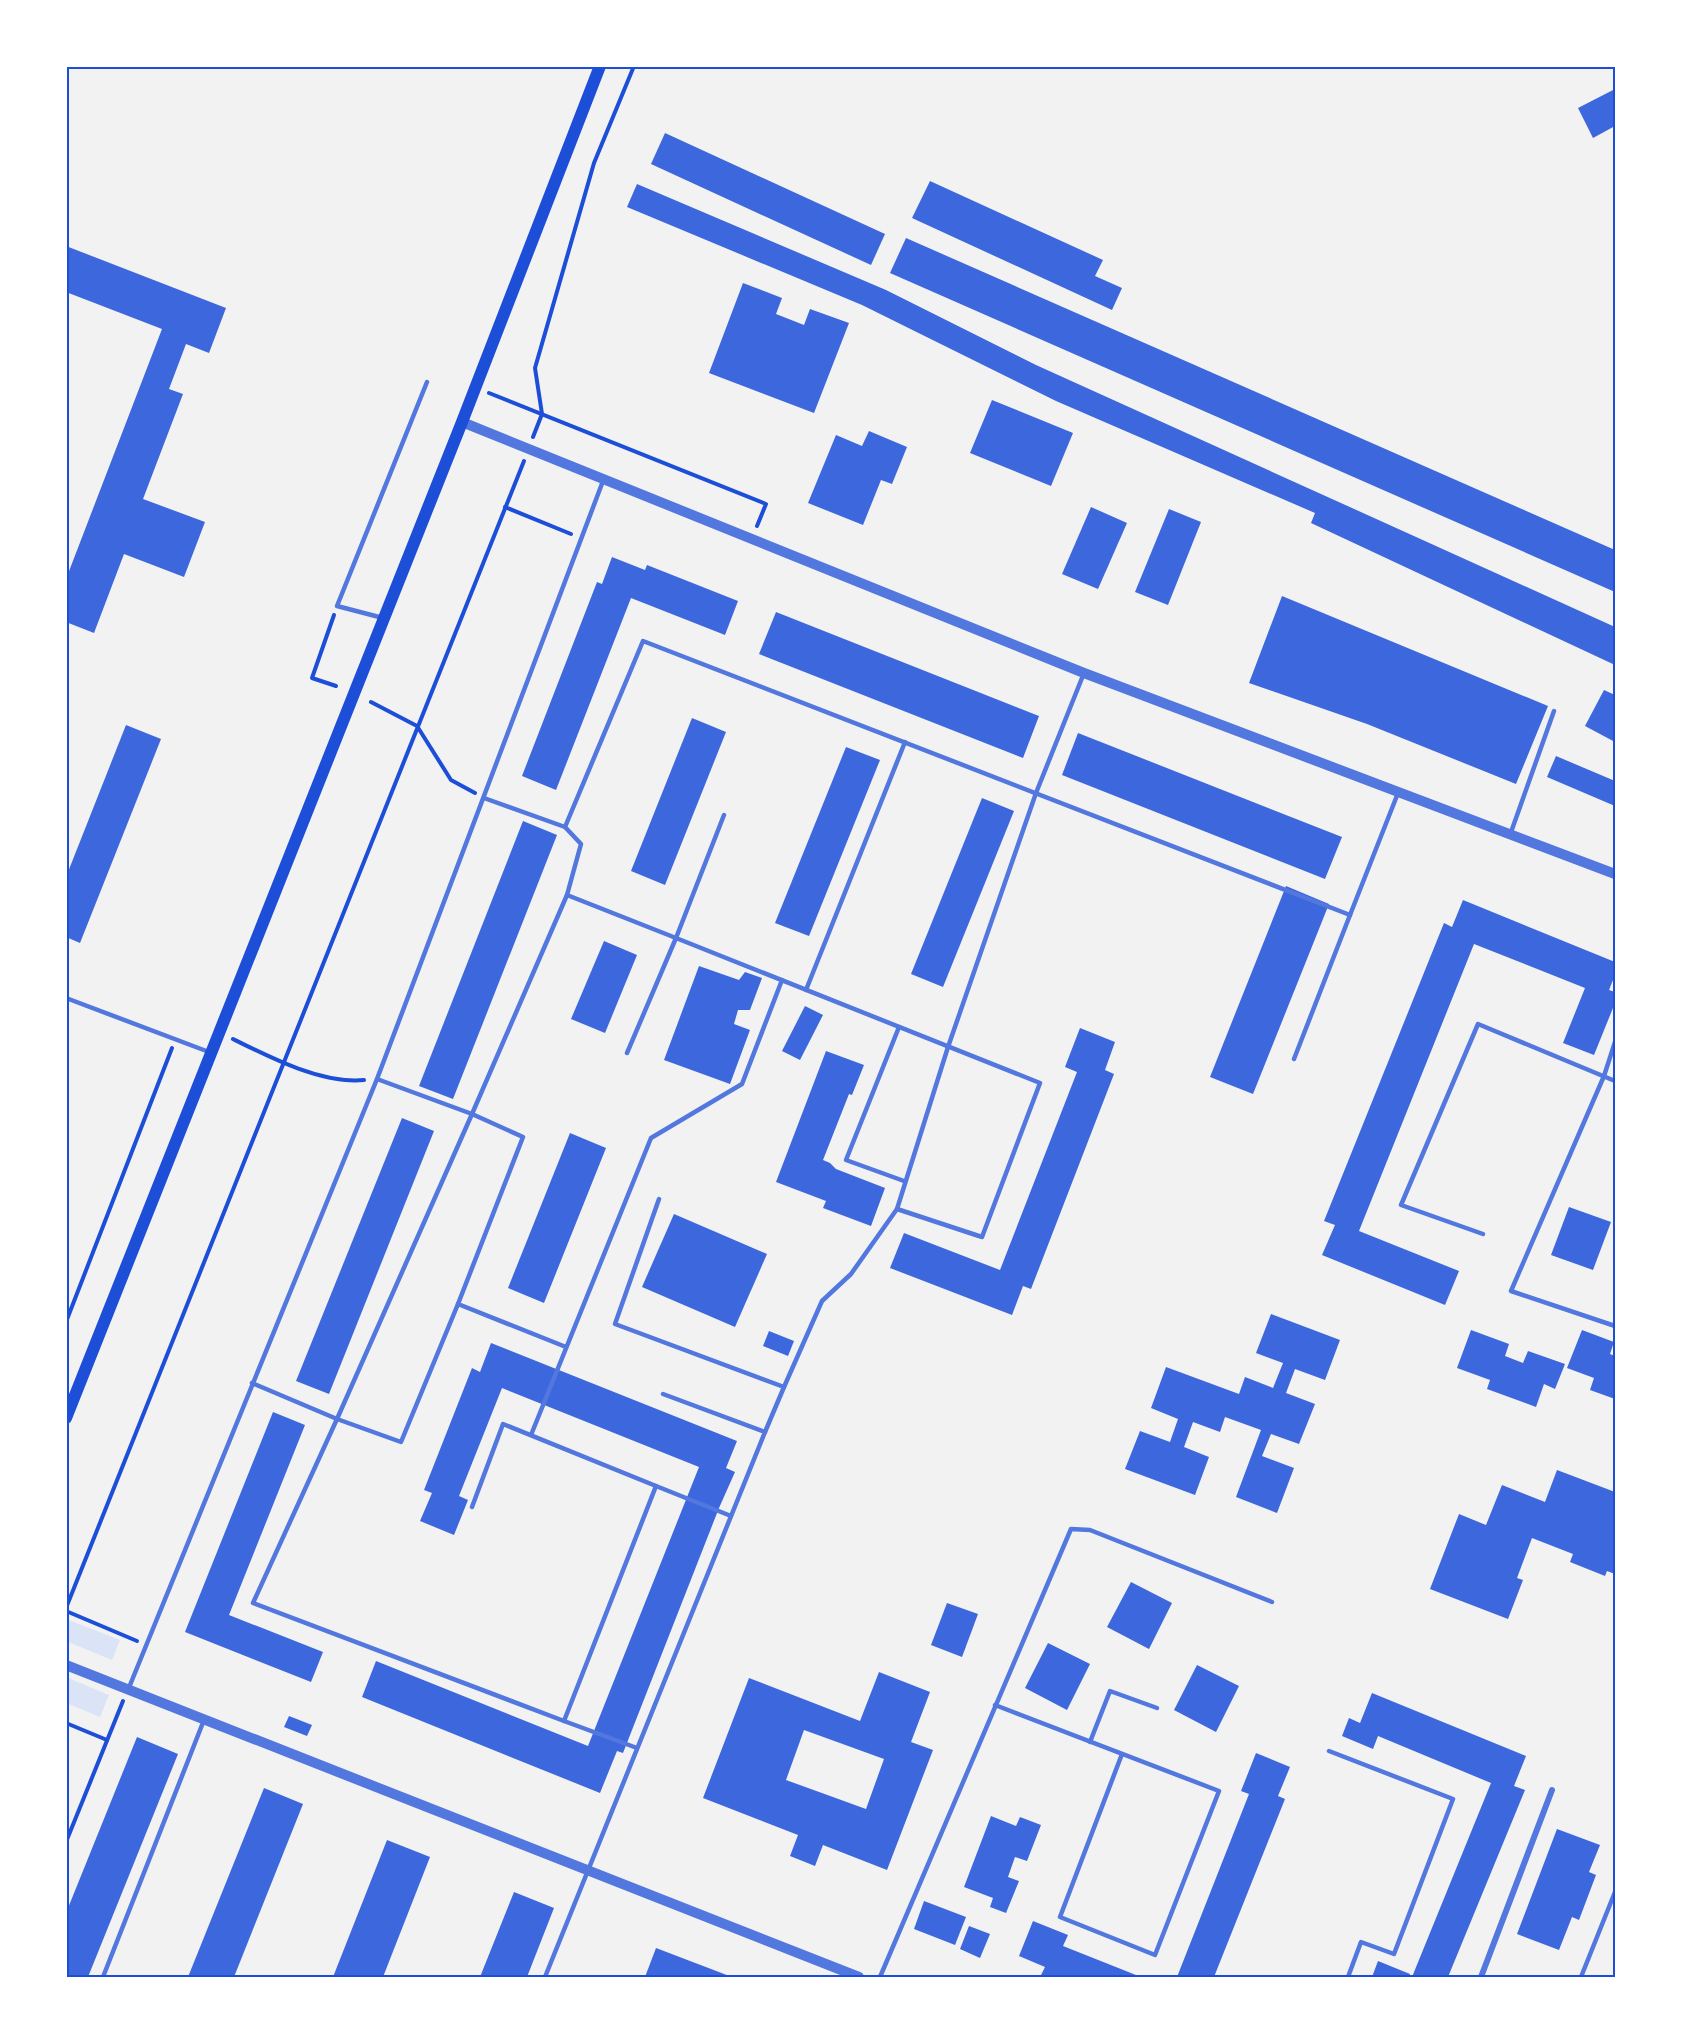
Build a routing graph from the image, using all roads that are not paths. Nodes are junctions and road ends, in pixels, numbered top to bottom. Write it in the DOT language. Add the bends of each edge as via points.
graph roads {
  1 [pos="600,66"];
  2 [pos="427,382"];
  3 [pos="462,422"];
  4 [pos="604,479"];
  5 [pos="384,618"];
  6 [pos="1084,673"];
  7 [pos="1554,711"];
  8 [pos="905,742"];
  9 [pos="1036,793"];
  10 [pos="1398,793"];
  11 [pos="484,798"];
  12 [pos="724,814"];
  13 [pos="565,827"];
  14 [pos="1510,835"];
  15 [pos="1615,874"];
  16 [pos="567,895"];
  17 [pos="1350,915"];
  18 [pos="676,938"];
  19 [pos="782,980"];
  20 [pos="806,990"];
  21 [pos="66,998"];
  22 [pos="899,1027"];
  23 [pos="1615,1042"];
  24 [pos="948,1047"];
  25 [pos="211,1053"];
  26 [pos="627,1053"];
  27 [pos="1294,1059"];
  28 [pos="1604,1076"];
  29 [pos="377,1079"];
  30 [pos="1615,1081"];
  31 [pos="472,1114"];
  32 [pos="904,1182"];
  33 [pos="659,1199"];
  34 [pos="897,1209"];
  35 [pos="1483,1234"];
  36 [pos="458,1304"];
  37 [pos="1615,1326"];
  38 [pos="566,1347"];
  39 [pos="252,1383"];
  40 [pos="784,1387"];
  41 [pos="663,1394"];
  42 [pos="66,1418"];
  43 [pos="337,1419"];
  44 [pos="765,1432"];
  45 [pos="531,1435"];
  46 [pos="656,1486"];
  47 [pos="472,1506"];
  48 [pos="731,1516"];
  49 [pos="1272,1602"];
  50 [pos="66,1665"];
  51 [pos="128,1690"];
  52 [pos="995,1705"];
  53 [pos="1157,1708"];
  54 [pos="204,1720"];
  55 [pos="564,1721"];
  56 [pos="1090,1742"];
  57 [pos="638,1748"];
  58 [pos="1329,1751"];
  59 [pos="1122,1754"];
  60 [pos="1552,1790"];
  61 [pos="588,1870"];
  62 [pos="1615,1892"];
  63 [pos="103,1977"];
  64 [pos="545,1977"];
  65 [pos="860,1977"];
  66 [pos="880,1977"];
  67 [pos="1348,1977"];
  68 [pos="1481,1977"];
  69 [pos="1581,1977"];
  1 -- 3 [label="main road"];
  2 -- 5 [label="lane" via="337,606"];
  3 -- 4 [label="street"];
  3 -- 5 [label="main road"];
  4 -- 6 [label="street"];
  4 -- 11 [label="lane"];
  5 -- 25 [label="main road"];
  6 -- 9 [label="lane"];
  6 -- 10 [label="street"];
  7 -- 14 [label="lane"];
  8 -- 9 [label="lane"];
  8 -- 13 [label="lane" via="643,641"];
  8 -- 20 [label="lane"];
  9 -- 17 [label="lane"];
  9 -- 24 [label="lane"];
  10 -- 14 [label="street"];
  10 -- 17 [label="lane"];
  11 -- 13 [label="lane"];
  11 -- 29 [label="lane"];
  12 -- 18 [label="lane"];
  13 -- 16 [label="lane" via="582,843"];
  14 -- 15 [label="street"];
  16 -- 18 [label="lane"];
  16 -- 31 [label="lane"];
  17 -- 27 [label="lane"];
  18 -- 19 [label="lane"];
  18 -- 26 [label="lane"];
  19 -- 20 [label="lane"];
  19 -- 38 [label="lane" via="742,1084 651,1138"];
  20 -- 22 [label="lane"];
  21 -- 25 [label="lane"];
  22 -- 24 [label="lane"];
  22 -- 32 [label="lane" via="846,1160"];
  23 -- 28 [label="lane"];
  24 -- 32 [label="lane"];
  24 -- 34 [label="lane" via="1040,1083 982,1237"];
  25 -- 42 [label="main road"];
  28 -- 30 [label="lane"];
  28 -- 35 [label="lane" via="1478,1024 1401,1205"];
  28 -- 37 [label="lane" via="1511,1291"];
  29 -- 31 [label="lane"];
  29 -- 39 [label="lane"];
  31 -- 36 [label="lane" via="523,1137"];
  31 -- 43 [label="lane"];
  32 -- 34 [label="lane"];
  33 -- 40 [label="lane" via="615,1324"];
  34 -- 40 [label="lane" via="851,1274 822,1301"];
  36 -- 38 [label="lane"];
  36 -- 43 [label="lane" via="401,1442"];
  38 -- 45 [label="lane"];
  39 -- 43 [label="lane"];
  39 -- 51 [label="lane"];
  40 -- 44 [label="lane"];
  41 -- 44 [label="lane"];
  43 -- 55 [label="lane" via="253,1603"];
  44 -- 48 [label="lane"];
  45 -- 46 [label="lane"];
  45 -- 47 [label="lane" via="503,1424"];
  46 -- 48 [label="lane"];
  46 -- 55 [label="lane"];
  48 -- 57 [label="lane"];
  49 -- 52 [label="lane" via="1090,1530 1071,1529"];
  50 -- 51 [label="street"];
  51 -- 54 [label="street"];
  52 -- 56 [label="lane"];
  52 -- 66 [label="lane"];
  53 -- 56 [label="lane" via="1110,1691"];
  54 -- 61 [label="street"];
  54 -- 63 [label="lane"];
  55 -- 57 [label="lane"];
  56 -- 59 [label="lane"];
  57 -- 61 [label="lane"];
  58 -- 67 [label="lane" via="1453,1799 1394,1954 1361,1942"];
  59 -- 59 [label="lane" via="1219,1791 1155,1955 1060,1917"];
  60 -- 68 [label="street"];
  61 -- 64 [label="lane"];
  61 -- 65 [label="street"];
  62 -- 69 [label="lane"];
}
